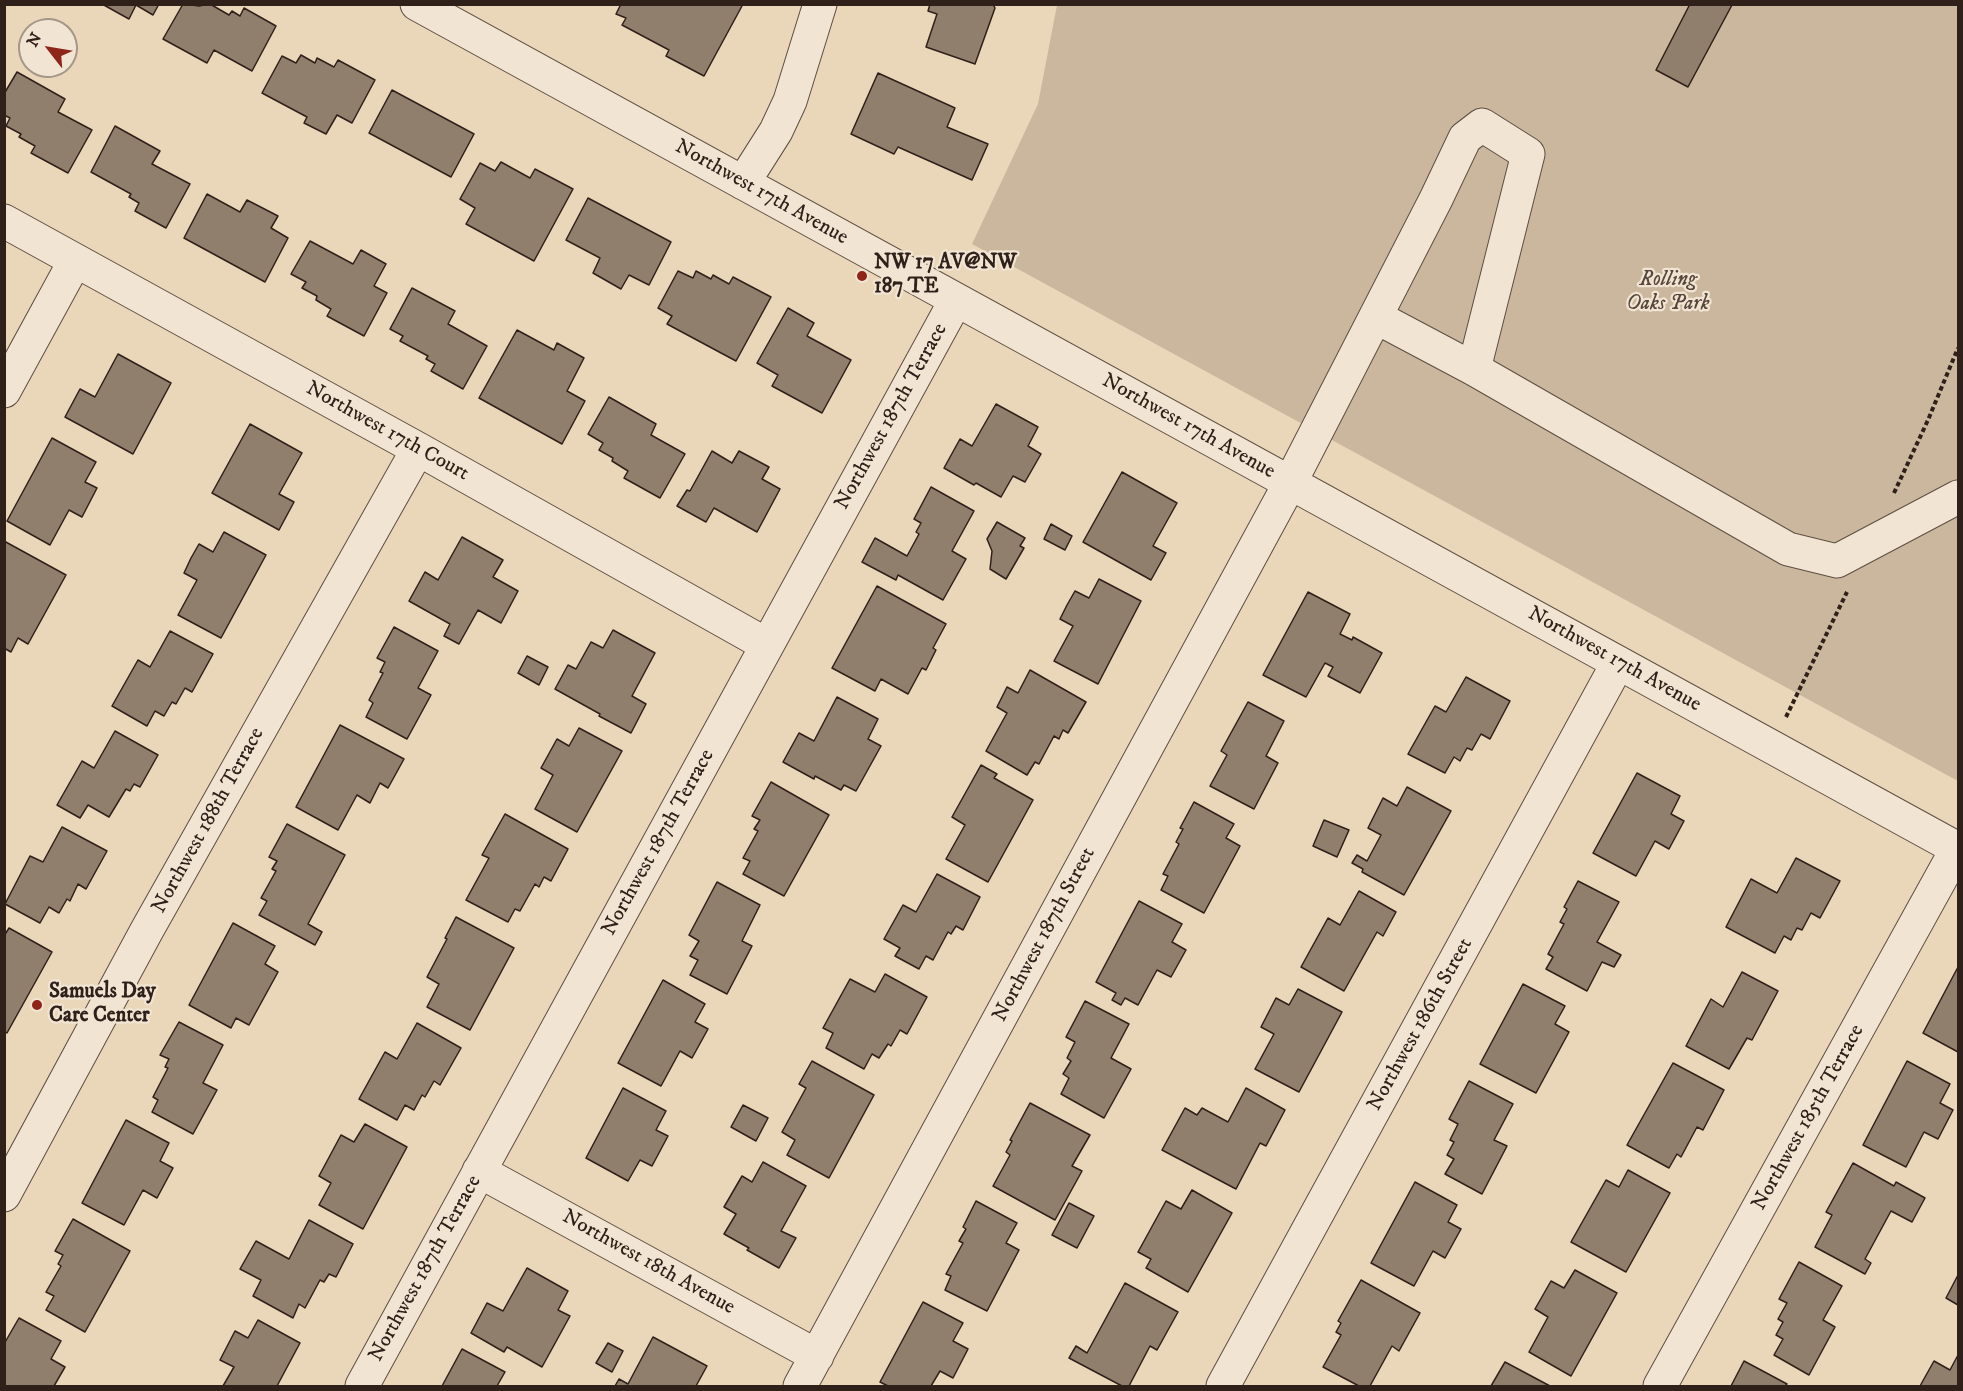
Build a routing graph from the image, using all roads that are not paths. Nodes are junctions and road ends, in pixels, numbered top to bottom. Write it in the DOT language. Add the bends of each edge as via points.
graph roads {
  1 [pos="417,4"];
  2 [pos="820,4"];
  3 [pos="743,183"];
  4 [pos="4,221"];
  5 [pos="75,261"];
  6 [pos="956,300"];
  7 [pos="1376,317"];
  8 [pos="1474,369"];
  9 [pos="4,391"];
  10 [pos="418,449"];
  11 [pos="1290,483"];
  12 [pos="1959,497"];
  13 [pos="767,645"];
  14 [pos="1618,663"];
  15 [pos="1958,849"];
  16 [pos="479,1171"];
  17 [pos="4,1195"];
  18 [pos="817,1356"];
  19 [pos="362,1386"];
  20 [pos="800,1386"];
  21 [pos="1223,1386"];
  22 [pos="1660,1386"];
  1 -- 3 [label="street, Northwest 17th Avenue"];
  2 -- 3 [label="street" via="790,101"];
  3 -- 6 [label="street, Northwest 17th Avenue"];
  4 -- 5 [label="street, Northwest 17th Court"];
  5 -- 9 [label="street"];
  5 -- 10 [label="street, Northwest 17th Court"];
  6 -- 11 [label="street, Northwest 17th Avenue"];
  6 -- 13 [label="street, Northwest 187th Terrace"];
  7 -- 8 [label="street"];
  7 -- 8 [label="street, Northwest 187th Street" via="1465,138 1482,125 1528,154"];
  7 -- 11 [label="street, Northwest 187th Street"];
  8 -- 12 [label="street" via="1788,549 1837,561"];
  10 -- 13 [label="street, Northwest 17th Court"];
  10 -- 17 [label="street, Northwest 188th Terrace" via="147,930"];
  11 -- 14 [label="street, Northwest 17th Avenue"];
  11 -- 18 [label="street, Northwest 187th Street"];
  13 -- 16 [label="street, Northwest 187th Terrace"];
  14 -- 15 [label="street, Northwest 17th Avenue"];
  14 -- 21 [label="street, Northwest 186th Street"];
  15 -- 22 [label="street, Northwest 185th Terrace"];
  16 -- 18 [label="street, Northwest 18th Avenue"];
  16 -- 19 [label="street, Northwest 187th Terrace"];
  18 -- 20 [label="street, Northwest 187th Street"];
}
